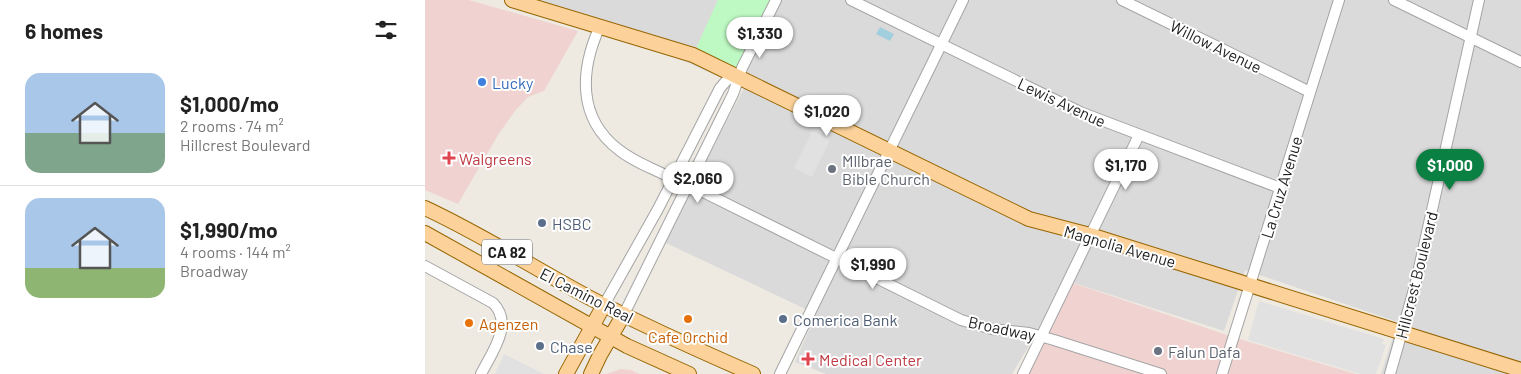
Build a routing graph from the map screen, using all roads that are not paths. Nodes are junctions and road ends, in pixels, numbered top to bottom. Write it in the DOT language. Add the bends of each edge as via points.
graph roads {
  1 [pos="511,0"];
  2 [pos="776,0"];
  3 [pos="851,0"];
  4 [pos="963,0"];
  5 [pos="1122,0"];
  6 [pos="1339,0"];
  7 [pos="1394,0"];
  8 [pos="1479,0"];
  9 [pos="599,26"];
  10 [pos="1471,38"];
  11 [pos="941,44"];
  12 [pos="1521,62"];
  13 [pos="738,76"];
  14 [pos="1310,92"];
  15 [pos="1139,135"];
  16 [pos="889,151"];
  17 [pos="673,179"];
  18 [pos="689,186"];
  19 [pos="1280,188"];
  20 [pos="425,208"];
  21 [pos="425,233"];
  22 [pos="1090,235"];
  23 [pos="837,258"];
  24 [pos="425,266"];
  25 [pos="1250,285"];
  26 [pos="604,304"];
  27 [pos="624,314"];
  28 [pos="592,325"];
  29 [pos="1403,333"];
  30 [pos="611,336"];
  31 [pos="1042,336"];
  32 [pos="1521,370"];
  33 [pos="783,373"];
  34 [pos="481,374"];
  35 [pos="566,374"];
  36 [pos="591,374"];
  37 [pos="689,374"];
  38 [pos="753,374"];
  39 [pos="1023,374"];
  40 [pos="1161,374"];
  41 [pos="1222,374"];
  42 [pos="1390,374"];
  1 -- 9 [label="main road, Magnolia Avenue"];
  2 -- 13 [label="street"];
  3 -- 11 [label="street, Lewis Avenue"];
  4 -- 11 [label="street"];
  5 -- 14 [label="street, Willow Avenue"];
  6 -- 14 [label="street, La Cruz Avenue"];
  7 -- 10 [label="street"];
  8 -- 10 [label="street, Hillcrest Boulevard"];
  9 -- 13 [label="main road, Magnolia Avenue" via="679,49"];
  9 -- 17 [label="street" via="585,78 589,110 618,150"];
  10 -- 12 [label="street"];
  10 -- 29 [label="street, Hillcrest Boulevard"];
  11 -- 15 [label="street, Lewis Avenue" via="1080,112"];
  11 -- 16 [label="street"];
  13 -- 16 [label="main road, Magnolia Avenue"];
  13 -- 17 [label="street" via="727,80 720,88"];
  13 -- 18 [label="street" via="733,94"];
  14 -- 19 [label="street, La Cruz Avenue"];
  15 -- 19 [label="street, Lewis Avenue"];
  15 -- 22 [label="street"];
  16 -- 22 [label="main road, Magnolia Avenue" via="1029,220"];
  16 -- 23 [label="street"];
  17 -- 26 [label="street"];
  18 -- 23 [label="street, Broadway"];
  18 -- 27 [label="street"];
  19 -- 25 [label="street, La Cruz Avenue"];
  20 -- 26 [label="main road, El Camino Real / CA 82"];
  21 -- 28 [label="main road, El Camino Real / CA 82"];
  22 -- 25 [label="main road, Magnolia Avenue"];
  22 -- 31 [label="street"];
  23 -- 31 [label="street, Broadway" via="961,320 992,329"];
  23 -- 33 [label="street"];
  24 -- 34 [label="street" via="499,309 503,326"];
  25 -- 29 [label="main road, Magnolia Avenue"];
  25 -- 41 [label="street, La Cruz Avenue"];
  26 -- 27 [label="main road, El Camino Real / CA 82"];
  26 -- 28 [label="main road"];
  27 -- 30 [label="main road"];
  27 -- 38 [label="main road, El Camino Real / CA 82"];
  28 -- 30 [label="main road, El Camino Real / CA 82"];
  28 -- 35 [label="main road"];
  29 -- 32 [label="main road, Magnolia Avenue"];
  29 -- 42 [label="street, Hillcrest Boulevard"];
  30 -- 36 [label="main road"];
  30 -- 37 [label="main road, El Camino Real / CA 82"];
  31 -- 39 [label="street"];
  31 -- 40 [label="street, Broadway"];
}
